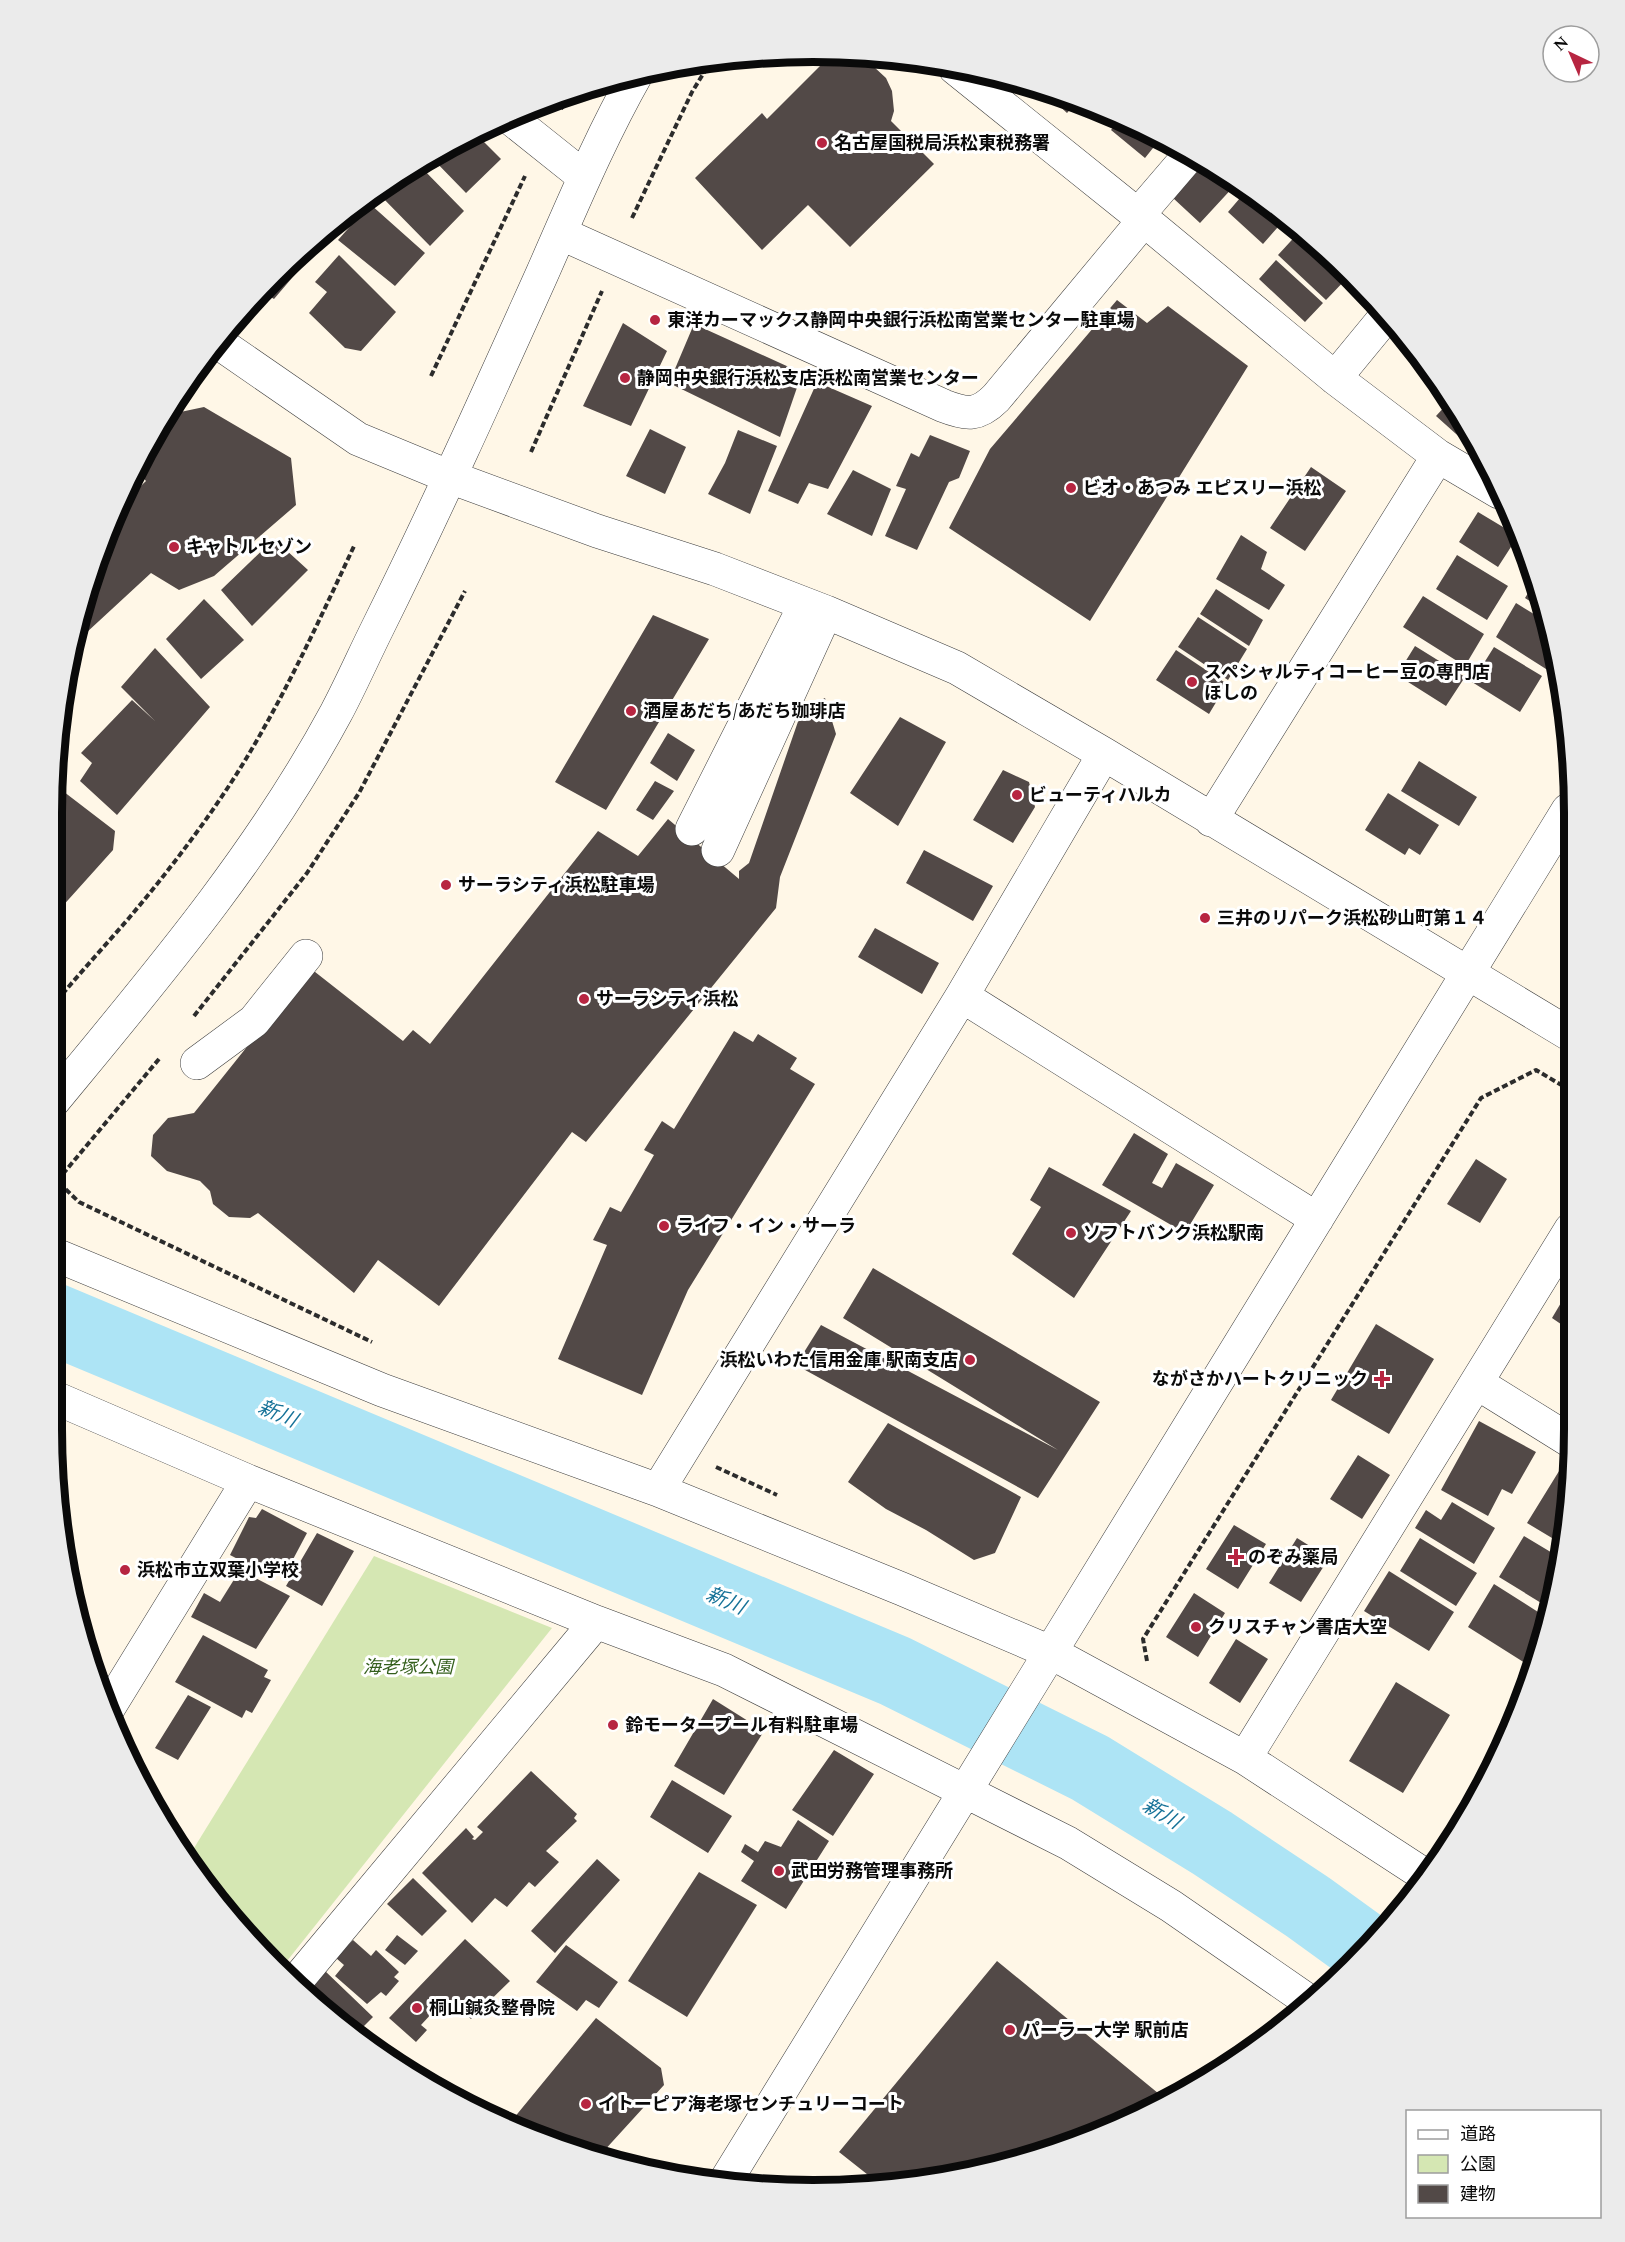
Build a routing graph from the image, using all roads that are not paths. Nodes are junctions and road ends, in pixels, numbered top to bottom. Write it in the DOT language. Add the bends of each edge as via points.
graph roads {
  1 [pos="967,78"];
  2 [pos="632,84"];
  3 [pos="516,123"];
  4 [pos="1186,161"];
  5 [pos="584,176"];
  6 [pos="1141,218"];
  7 [pos="560,233"];
  8 [pos="1381,322"];
  9 [pos="224,346"];
  10 [pos="1335,378"];
  11 [pos="1438,456"];
  12 [pos="450,477"];
  13 [pos="1489,486"];
  14 [pos="816,609"];
  15 [pos="1104,754"];
  16 [pos="1564,817"];
  17 [pos="1211,820"];
  18 [pos="692,829"];
  19 [pos="718,850"];
  20 [pos="306,956"];
  21 [pos="1469,972"];
  22 [pos="962,996"];
  23 [pos="1564,1031"];
  24 [pos="197,1063"];
  25 [pos="61,1092"];
  26 [pos="1317,1219"];
  27 [pos="1564,1240"];
  28 [pos="61,1257"];
  29 [pos="1477,1383"];
  30 [pos="61,1400"];
  31 [pos="1564,1437"];
  32 [pos="248,1481"];
  33 [pos="658,1490"];
  34 [pos="596,1622"];
  35 [pos="1050,1652"];
  36 [pos="113,1701"];
  37 [pos="1245,1758"];
  38 [pos="971,1782"];
  39 [pos="1419,1872"];
  40 [pos="299,1978"];
  41 [pos="1304,1998"];
  42 [pos="729,2176"];
  1 -- 6 [label="street"];
  2 -- 5 [label="street"];
  3 -- 5 [label="street"];
  4 -- 6 [label="street"];
  5 -- 7 [label="street"];
  6 -- 7 [label="street" via="996,398 973,413 945,406"];
  6 -- 10 [label="street"];
  7 -- 12 [label="street"];
  8 -- 10 [label="street"];
  9 -- 12 [label="street" via="358,439"];
  10 -- 11 [label="street"];
  11 -- 13 [label="street"];
  11 -- 17 [label="street"];
  12 -- 14 [label="street" via="715,569"];
  12 -- 25 [label="street" via="338,710 280,810 163,969"];
  14 -- 15 [label="street" via="957,668"];
  14 -- 18 [label="street"];
  14 -- 19 [label="street"];
  15 -- 17 [label="street"];
  15 -- 22 [label="street"];
  16 -- 21 [label="street"];
  17 -- 21 [label="street"];
  20 -- 24 [label="street" via="254,1021"];
  21 -- 23 [label="street"];
  21 -- 26 [label="street"];
  22 -- 26 [label="street"];
  22 -- 33 [label="street"];
  26 -- 35 [label="street"];
  27 -- 29 [label="street"];
  28 -- 33 [label="street" via="382,1390"];
  29 -- 31 [label="street"];
  29 -- 37 [label="street"];
  30 -- 32 [label="street"];
  32 -- 34 [label="street"];
  32 -- 36 [label="street"];
  33 -- 35 [label="street"];
  34 -- 38 [label="street" via="724,1670"];
  34 -- 40 [label="street"];
  35 -- 37 [label="street"];
  35 -- 38 [label="street"];
  37 -- 39 [label="street"];
  38 -- 41 [label="street" via="1171,1906"];
  38 -- 42 [label="street"];
}
